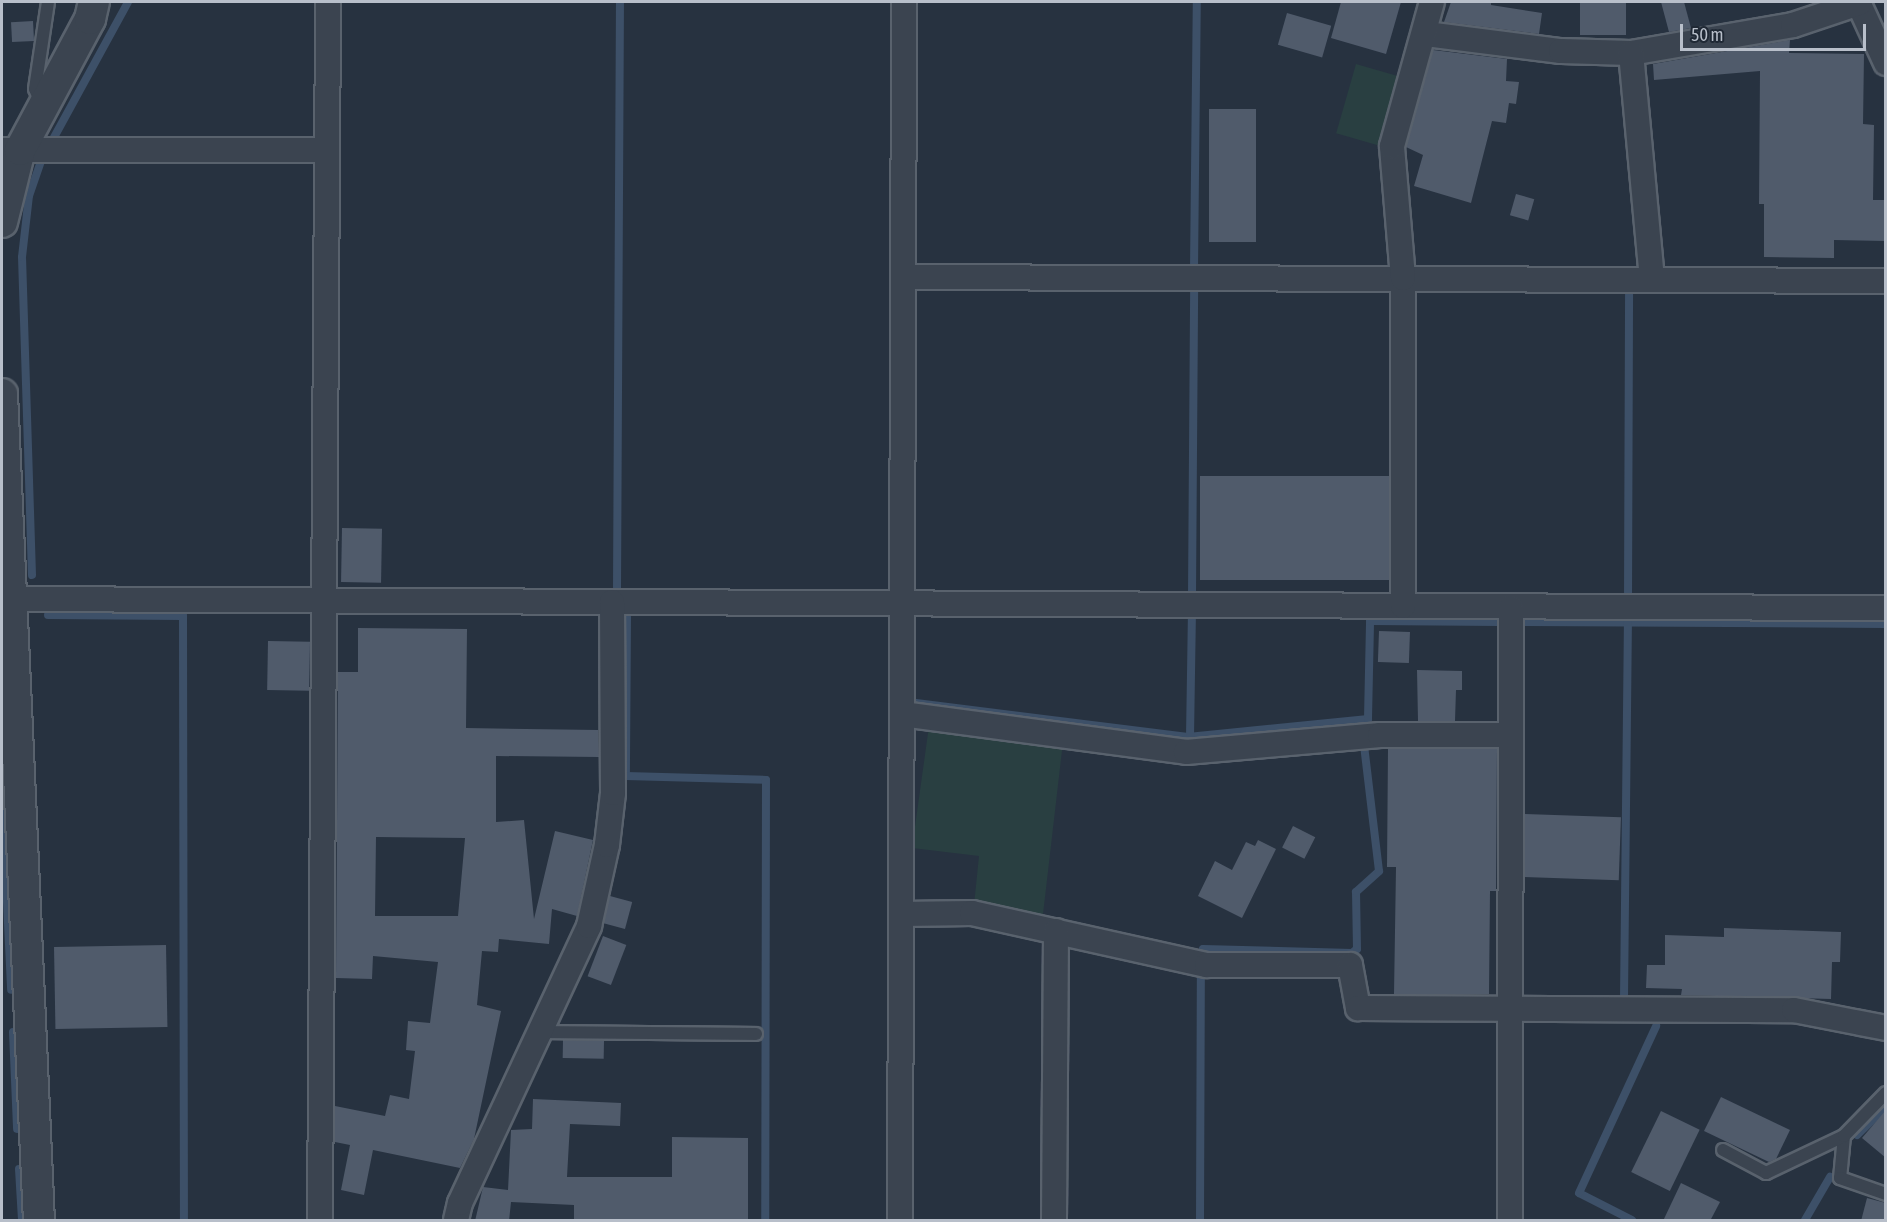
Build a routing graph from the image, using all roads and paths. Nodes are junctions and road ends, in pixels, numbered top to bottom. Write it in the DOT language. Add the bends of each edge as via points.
graph roads {
  1 [pos="48,2"];
  2 [pos="94,2"];
  3 [pos="328,2"];
  4 [pos="904,2"];
  5 [pos="1432,2"];
  6 [pos="1858,2"];
  7 [pos="1426,34"];
  8 [pos="1631,53"];
  9 [pos="1886,63"];
  10 [pos="42,106"];
  11 [pos="11,150"];
  12 [pos="327,150"];
  13 [pos="2,222"];
  14 [pos="903,277"];
  15 [pos="1403,278"];
  16 [pos="1652,279"];
  17 [pos="1886,281"];
  18 [pos="2,394"];
  19 [pos="324,600"];
  20 [pos="612,602"];
  21 [pos="902,603"];
  22 [pos="1403,606"];
  23 [pos="1511,608"];
  24 [pos="1886,608"];
  25 [pos="8,609"];
  26 [pos="902,714"];
  27 [pos="1511,735"];
  28 [pos="901,914"];
  29 [pos="1056,931"];
  30 [pos="1510,1011"];
  31 [pos="1886,1028"];
  32 [pos="542,1032"];
  33 [pos="756,1034"];
  34 [pos="1886,1093"];
  35 [pos="1844,1136"];
  36 [pos="1723,1150"];
  37 [pos="1886,1194"];
  38 [pos="39,1221"];
  39 [pos="320,1221"];
  40 [pos="456,1221"];
  41 [pos="900,1221"];
  42 [pos="1054,1221"];
  43 [pos="1510,1221"];
  1 -- 10 [label="lane" via="34,89"];
  2 -- 10 [label="street" via="90,19"];
  3 -- 12 [label="street"];
  4 -- 14 [label="street"];
  5 -- 7 [label="street"];
  6 -- 8 [label="street" via="1793,25"];
  6 -- 9 [label="street"];
  7 -- 8 [label="street" via="1561,51"];
  7 -- 15 [label="street" via="1392,146"];
  8 -- 16 [label="street"];
  10 -- 11 [label="street"];
  11 -- 12 [label="street"];
  11 -- 13 [label="street"];
  12 -- 19 [label="street"];
  14 -- 15 [label="street"];
  14 -- 21 [label="street"];
  15 -- 16 [label="street"];
  15 -- 22 [label="street"];
  16 -- 17 [label="street"];
  18 -- 25 [label="street"];
  19 -- 20 [label="street"];
  19 -- 25 [label="street"];
  19 -- 39 [label="street"];
  20 -- 21 [label="street"];
  20 -- 32 [label="street" via="613,793 607,845 589,926"];
  21 -- 22 [label="street"];
  21 -- 26 [label="street"];
  22 -- 23 [label="street"];
  23 -- 24 [label="street"];
  23 -- 27 [label="street"];
  25 -- 38 [label="street"];
  26 -- 27 [label="street" via="1186,752 1380,735"];
  26 -- 28 [label="street"];
  27 -- 30 [label="street"];
  28 -- 29 [label="street" via="972,913"];
  28 -- 41 [label="street"];
  29 -- 30 [label="street" via="1207,965 1350,965 1358,1008"];
  29 -- 42 [label="street"];
  30 -- 31 [label="street" via="1794,1010"];
  30 -- 43 [label="street"];
  32 -- 33 [label="lane"];
  32 -- 40 [label="street" via="460,1203"];
  34 -- 35 [label="lane"];
  35 -- 36 [label="lane" via="1766,1173"];
  35 -- 37 [label="lane" via="1840,1178"];
}
